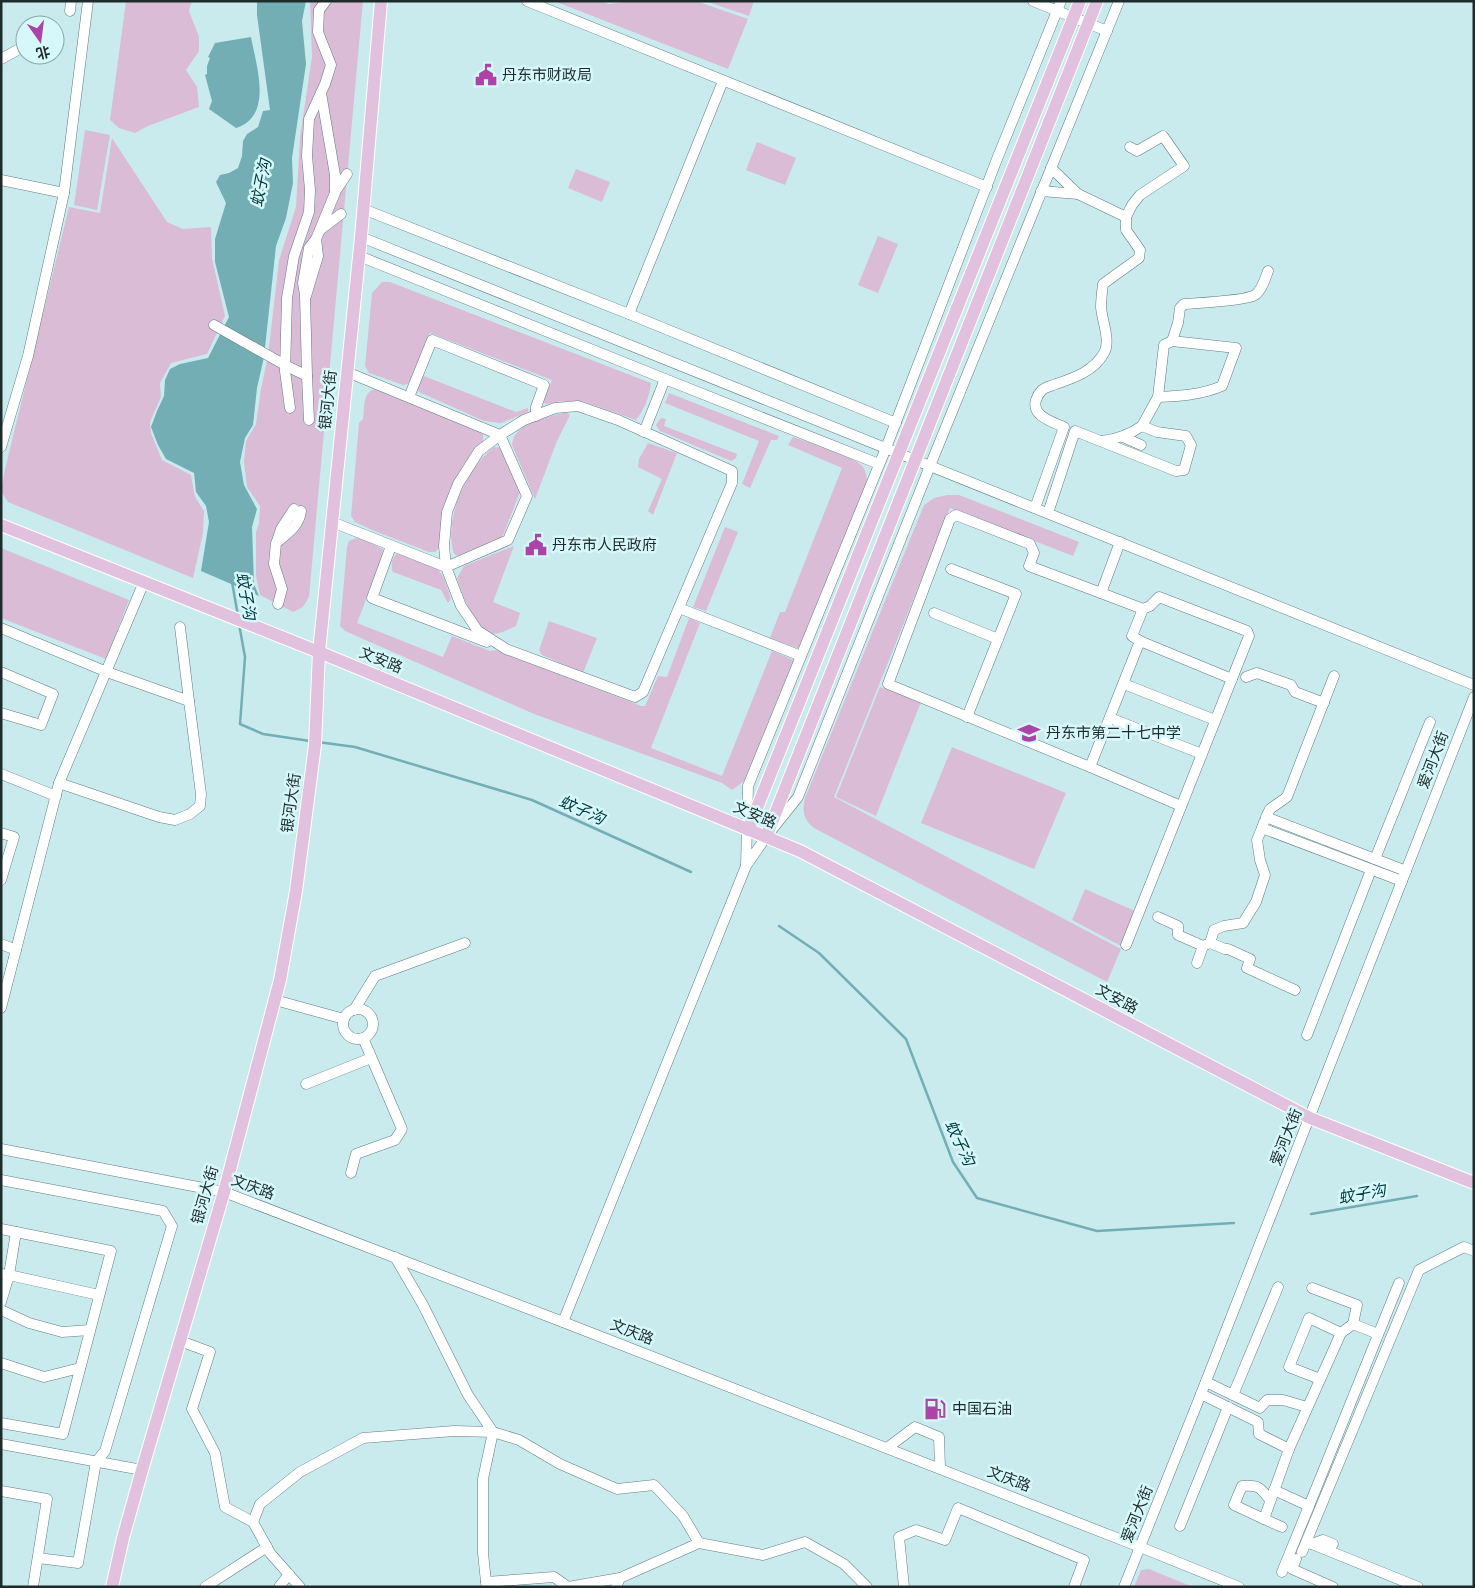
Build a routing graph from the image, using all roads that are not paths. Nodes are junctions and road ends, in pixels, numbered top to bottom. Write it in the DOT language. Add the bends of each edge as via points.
graph roads {
  1 [pos="88,1"];
  2 [pos="326,1"];
  3 [pos="381,1"];
  4 [pos="528,1"];
  5 [pos="1033,1"];
  6 [pos="1080,1"];
  7 [pos="1097,1"];
  8 [pos="1118,1"];
  9 [pos="1059,6"];
  10 [pos="1074,17"];
  11 [pos="1088,23"];
  12 [pos="1107,31"];
  13 [pos="15,51"];
  14 [pos="1,59"];
  15 [pos="723,80"];
  16 [pos="321,93"];
  17 [pos="1130,147"];
  18 [pos="1051,168"];
  19 [pos="347,174"];
  20 [pos="1,180"];
  21 [pos="987,187"];
  22 [pos="1042,191"];
  23 [pos="64,193"];
  24 [pos="334,193"];
  25 [pos="1078,194"];
  26 [pos="363,209"];
  27 [pos="341,214"];
  28 [pos="1126,216"];
  29 [pos="317,235"];
  30 [pos="361,237"];
  31 [pos="359,256"];
  32 [pos="1268,271"];
  33 [pos="629,314"];
  34 [pos="214,325"];
  35 [pos="1172,341"];
  36 [pos="285,365"];
  37 [pos="347,372"];
  38 [pos="307,376"];
  39 [pos="665,379"];
  40 [pos="409,397"];
  41 [pos="1158,397"];
  42 [pos="290,408"];
  43 [pos="536,416"];
  44 [pos="309,420"];
  45 [pos="896,423"];
  46 [pos="1142,426"];
  47 [pos="1064,427"];
  48 [pos="1075,431"];
  49 [pos="644,432"];
  50 [pos="500,435"];
  51 [pos="1123,437"];
  52 [pos="1102,442"];
  53 [pos="1141,445"];
  54 [pos="1,447"];
  55 [pos="886,448"];
  56 [pos="899,453"];
  57 [pos="914,460"];
  58 [pos="879,464"];
  59 [pos="930,466"];
  60 [pos="1034,508"];
  61 [pos="298,510"];
  62 [pos="1048,513"];
  63 [pos="332,522"];
  64 [pos="1,525"];
  65 [pos="1120,542"];
  66 [pos="391,546"];
  67 [pos="446,567"];
  68 [pos="951,569"];
  69 [pos="144,582"];
  70 [pos="1101,593"];
  71 [pos="278,604"];
  72 [pos="679,608"];
  73 [pos="1143,609"];
  74 [pos="934,613"];
  75 [pos="1,628"];
  76 [pos="180,628"];
  77 [pos="998,639"];
  78 [pos="1140,641"];
  79 [pos="506,649"];
  80 [pos="319,652"];
  81 [pos="801,656"];
  82 [pos="1,672"];
  83 [pos="107,672"];
  84 [pos="1334,676"];
  85 [pos="1246,677"];
  86 [pos="1232,679"];
  87 [pos="1124,684"];
  88 [pos="1474,685"];
  89 [pos="1474,697"];
  90 [pos="189,701"];
  91 [pos="1324,703"];
  92 [pos="4,714"];
  93 [pos="967,716"];
  94 [pos="1110,718"];
  95 [pos="1215,720"];
  96 [pos="1430,722"];
  97 [pos="1,725"];
  98 [pos="1202,754"];
  99 [pos="1090,767"];
  100 [pos="1,774"];
  101 [pos="59,782"];
  102 [pos="56,796"];
  103 [pos="1181,806"];
  104 [pos="1266,817"];
  105 [pos="1262,828"];
  106 [pos="748,830"];
  107 [pos="1,833"];
  108 [pos="766,837"];
  109 [pos="1373,865"];
  110 [pos="746,866"];
  111 [pos="1404,876"];
  112 [pos="1,880"];
  113 [pos="1158,918"];
  114 [pos="465,943"];
  115 [pos="1,944"];
  116 [pos="1207,944"];
  117 [pos="1126,945"];
  118 [pos="16,950"];
  119 [pos="1197,963"];
  120 [pos="1295,990"];
  121 [pos="275,1000"];
  122 [pos="1,1008"];
  123 [pos="354,1010"];
  124 [pos="344,1019"];
  125 [pos="1307,1035"];
  126 [pos="363,1038"];
  127 [pos="371,1058"];
  128 [pos="306,1084"];
  129 [pos="1310,1118"];
  130 [pos="1,1150"];
  131 [pos="351,1173"];
  132 [pos="1,1180"];
  133 [pos="1474,1184"];
  134 [pos="224,1192"];
  135 [pos="1,1229"];
  136 [pos="16,1232"];
  137 [pos="1474,1252"];
  138 [pos="395,1257"];
  139 [pos="5,1275"];
  140 [pos="1399,1283"];
  141 [pos="1278,1286"];
  142 [pos="1312,1288"];
  143 [pos="99,1295"];
  144 [pos="1,1302"];
  145 [pos="1,1310"];
  146 [pos="563,1322"];
  147 [pos="1353,1324"];
  148 [pos="90,1330"];
  149 [pos="1341,1332"];
  150 [pos="1378,1334"];
  151 [pos="180,1341"];
  152 [pos="1,1363"];
  153 [pos="80,1368"];
  154 [pos="1320,1379"];
  155 [pos="1206,1382"];
  156 [pos="1201,1394"];
  157 [pos="1233,1395"];
  158 [pos="1228,1407"];
  159 [pos="1308,1407"];
  160 [pos="1,1423"];
  161 [pos="493,1432"];
  162 [pos="1,1444"];
  163 [pos="888,1448"];
  164 [pos="1289,1448"];
  165 [pos="96,1462"];
  166 [pos="940,1468"];
  167 [pos="142,1470"];
  168 [pos="1,1491"];
  169 [pos="1272,1495"];
  170 [pos="1309,1506"];
  171 [pos="1264,1519"];
  172 [pos="253,1522"];
  173 [pos="1180,1526"];
  174 [pos="1282,1527"];
  175 [pos="700,1542"];
  176 [pos="1309,1543"];
  177 [pos="1333,1544"];
  178 [pos="1140,1546"];
  179 [pos="267,1547"];
  180 [pos="38,1558"];
  181 [pos="1282,1572"];
  182 [pos="289,1574"];
  183 [pos="618,1582"];
  184 [pos="486,1584"];
  185 [pos="33,1587"];
  186 [pos="112,1587"];
  187 [pos="205,1587"];
  188 [pos="280,1587"];
  189 [pos="300,1587"];
  190 [pos="867,1587"];
  191 [pos="904,1587"];
  192 [pos="1074,1587"];
  193 [pos="1124,1587"];
  194 [pos="1239,1587"];
  195 [pos="1333,1587"];
  196 [pos="1418,1587"];
  1 -- 23 [label="street"];
  2 -- 16 [label="street" via="319,10 318,32 331,65"];
  3 -- 26 [label="main road, 银河大街"];
  4 -- 15 [label="street"];
  5 -- 9 [label="street"];
  6 -- 10 [label="main road"];
  7 -- 11 [label="main road"];
  8 -- 12 [label="street"];
  9 -- 10 [label="street"];
  9 -- 21 [label="street"];
  10 -- 11 [label="street"];
  10 -- 56 [label="main road"];
  11 -- 12 [label="street"];
  11 -- 57 [label="main road"];
  12 -- 18 [label="street"];
  13 -- 14 [label="street"];
  15 -- 21 [label="street"];
  15 -- 33 [label="street"];
  16 -- 24 [label="street" via="335,175"];
  16 -- 36 [label="street" via="308,119 308,212 292,264 287,298"];
  17 -- 28 [label="street" via="1137,151 1163,136 1184,166 1140,196"];
  18 -- 22 [label="street"];
  18 -- 25 [label="street"];
  19 -- 24 [label="street"];
  20 -- 23 [label="street"];
  21 -- 45 [label="street"];
  22 -- 25 [label="street"];
  22 -- 59 [label="street"];
  23 -- 54 [label="street" via="28,356"];
  24 -- 29 [label="street"];
  25 -- 28 [label="street"];
  26 -- 30 [label="main road, 银河大街"];
  26 -- 33 [label="street"];
  27 -- 29 [label="street"];
  28 -- 47 [label="street" via="1126,230 1140,250 1139,258 1103,284 1104,352 1093,366 1075,378 1043,389 1035,403 1043,418"];
  29 -- 38 [label="street" via="310,248 303,283"];
  30 -- 31 [label="main road, 银河大街"];
  30 -- 55 [label="street"];
  31 -- 37 [label="main road, 银河大街"];
  31 -- 39 [label="street"];
  32 -- 35 [label="street" via="1261,288 1254,295 1184,304 1180,308"];
  33 -- 45 [label="street"];
  34 -- 36 [label="street"];
  35 -- 41 [label="street" via="1164,345"];
  35 -- 41 [label="street" via="1236,348 1222,386 1207,392"];
  36 -- 38 [label="street"];
  36 -- 42 [label="street"];
  37 -- 40 [label="street"];
  37 -- 63 [label="main road, 银河大街"];
  38 -- 44 [label="street"];
  39 -- 49 [label="street"];
  39 -- 58 [label="street"];
  40 -- 43 [label="street" via="432,340 544,385"];
  40 -- 50 [label="street"];
  41 -- 46 [label="street"];
  43 -- 49 [label="street" via="555,408 578,406"];
  43 -- 50 [label="street"];
  45 -- 55 [label="street"];
  46 -- 51 [label="street"];
  46 -- 52 [label="street" via="1157,432 1186,436 1191,445 1184,470 1176,471"];
  47 -- 48 [label="street"];
  47 -- 60 [label="street"];
  48 -- 52 [label="street"];
  48 -- 62 [label="street"];
  49 -- 72 [label="street" via="732,471 732,483"];
  50 -- 67 [label="street" via="479,451 458,484 447,512"];
  50 -- 67 [label="street" via="527,496 508,540"];
  51 -- 52 [label="street"];
  51 -- 53 [label="street"];
  55 -- 56 [label="street"];
  55 -- 58 [label="street"];
  56 -- 57 [label="street"];
  56 -- 106 [label="main road"];
  57 -- 59 [label="street"];
  57 -- 108 [label="main road"];
  58 -- 81 [label="street"];
  59 -- 60 [label="street"];
  59 -- 108 [label="street" via="798,797"];
  60 -- 62 [label="street"];
  61 -- 71 [label="street" via="300,520 276,543 274,564 282,588"];
  62 -- 65 [label="street"];
  63 -- 66 [label="street"];
  63 -- 80 [label="main road, 银河大街"];
  64 -- 69 [label="main road, 文安路"];
  65 -- 70 [label="street"];
  65 -- 88 [label="street"];
  66 -- 67 [label="street"];
  66 -- 79 [label="street" via="372,598"];
  67 -- 79 [label="street" via="461,606 478,631"];
  68 -- 77 [label="street" via="1016,594"];
  69 -- 80 [label="main road, 文安路"];
  69 -- 83 [label="street"];
  70 -- 73 [label="street"];
  70 -- 93 [label="street" via="1029,566 1034,553 1030,544 956,515 950,519 888,684"];
  72 -- 79 [label="street" via="643,692 635,697"];
  72 -- 81 [label="street"];
  73 -- 78 [label="street" via="1132,636"];
  73 -- 86 [label="street" via="1159,597 1246,631 1249,636"];
  74 -- 77 [label="street"];
  75 -- 83 [label="street"];
  76 -- 90 [label="street"];
  77 -- 93 [label="street"];
  78 -- 86 [label="street"];
  78 -- 87 [label="street"];
  80 -- 106 [label="main road, 文安路"];
  80 -- 121 [label="main road, 银河大街" via="315,742 296,891"];
  81 -- 106 [label="street" via="748,786"];
  82 -- 92 [label="street" via="53,694 42,725"];
  83 -- 90 [label="street"];
  83 -- 101 [label="street"];
  84 -- 91 [label="street"];
  85 -- 91 [label="street" via="1257,673 1291,685 1295,692"];
  86 -- 95 [label="street"];
  87 -- 94 [label="street"];
  87 -- 95 [label="street"];
  89 -- 111 [label="street, 爱河大街"];
  90 -- 101 [label="street" via="201,794 200,806 190,814 175,820 159,817"];
  91 -- 104 [label="street" via="1287,797 1270,809"];
  92 -- 97 [label="street"];
  93 -- 99 [label="street"];
  94 -- 98 [label="street"];
  94 -- 99 [label="street"];
  95 -- 98 [label="street"];
  96 -- 109 [label="street"];
  98 -- 103 [label="street"];
  99 -- 103 [label="street"];
  100 -- 102 [label="street"];
  101 -- 102 [label="street"];
  102 -- 118 [label="street"];
  103 -- 117 [label="street"];
  104 -- 105 [label="street"];
  104 -- 109 [label="street"];
  105 -- 109 [label="street"];
  105 -- 116 [label="street" via="1257,840 1265,876 1256,902 1243,923 1214,930"];
  106 -- 108 [label="main road, 文安路"];
  106 -- 110 [label="street"];
  107 -- 112 [label="street" via="14,837"];
  108 -- 110 [label="street"];
  108 -- 129 [label="main road, 文安路"];
  109 -- 111 [label="street"];
  109 -- 125 [label="street"];
  110 -- 146 [label="street"];
  111 -- 129 [label="street, 爱河大街"];
  113 -- 116 [label="street" via="1178,926 1178,935"];
  114 -- 123 [label="street" via="375,976"];
  115 -- 118 [label="street"];
  116 -- 119 [label="street"];
  116 -- 120 [label="street" via="1228,948 1250,959 1247,968"];
  118 -- 122 [label="street"];
  121 -- 124 [label="street"];
  121 -- 134 [label="main road, 银河大街"];
  123 -- 124 [label="street"];
  123 -- 126 [label="street" via="364,1011 371,1018 372,1027"];
  124 -- 126 [label="street" via="344,1028 349,1036"];
  126 -- 127 [label="street"];
  127 -- 128 [label="street"];
  127 -- 131 [label="street" via="402,1129 395,1140 356,1154"];
  129 -- 133 [label="main road, 文安路"];
  129 -- 155 [label="street, 爱河大街"];
  130 -- 134 [label="street, 文庆路"];
  132 -- 165 [label="street" via="163,1211 172,1226 105,1451"];
  134 -- 138 [label="street, 文庆路"];
  134 -- 151 [label="main road, 银河大街"];
  135 -- 136 [label="street"];
  136 -- 139 [label="street"];
  136 -- 143 [label="street" via="111,1251"];
  137 -- 176 [label="street" via="1464,1247 1419,1270"];
  138 -- 146 [label="street, 文庆路"];
  138 -- 161 [label="street" via="468,1396"];
  139 -- 143 [label="street"];
  139 -- 144 [label="street"];
  140 -- 150 [label="street"];
  141 -- 157 [label="street"];
  142 -- 147 [label="street" via="1357,1306"];
  143 -- 148 [label="street"];
  145 -- 148 [label="street" via="29,1323 62,1332"];
  146 -- 163 [label="street, 文庆路"];
  147 -- 149 [label="street"];
  147 -- 150 [label="street"];
  148 -- 153 [label="street"];
  149 -- 154 [label="street"];
  149 -- 154 [label="street" via="1309,1318 1289,1367"];
  150 -- 170 [label="street"];
  151 -- 167 [label="main road, 银河大街"];
  151 -- 172 [label="street" via="210,1352 192,1410 215,1453 224,1507"];
  152 -- 153 [label="street" via="44,1377"];
  153 -- 160 [label="street" via="63,1434"];
  154 -- 159 [label="street"];
  155 -- 156 [label="street, 爱河大街"];
  155 -- 157 [label="street"];
  156 -- 158 [label="street"];
  156 -- 178 [label="street, 爱河大街"];
  157 -- 159 [label="street" via="1260,1408 1267,1400 1283,1400"];
  158 -- 164 [label="street" via="1258,1422 1259,1434"];
  158 -- 173 [label="street"];
  159 -- 164 [label="street"];
  161 -- 172 [label="street" via="454,1431 363,1438 300,1472 260,1504"];
  161 -- 175 [label="street" via="519,1440 560,1464 617,1490 654,1485 683,1516"];
  161 -- 184 [label="street" via="483,1479"];
  162 -- 165 [label="street"];
  163 -- 166 [label="street, 文庆路"];
  163 -- 166 [label="street" via="915,1427 939,1437"];
  164 -- 169 [label="street"];
  165 -- 167 [label="street"];
  165 -- 180 [label="street" via="78,1563"];
  166 -- 178 [label="street, 文庆路"];
  167 -- 186 [label="main road, 银河大街"];
  168 -- 180 [label="street" via="48,1499"];
  169 -- 170 [label="street"];
  169 -- 171 [label="street"];
  169 -- 171 [label="street" via="1255,1485 1242,1486 1234,1506"];
  170 -- 181 [label="street"];
  171 -- 174 [label="street"];
  172 -- 179 [label="street"];
  175 -- 183 [label="street"];
  175 -- 190 [label="street" via="762,1555 805,1542 844,1564"];
  176 -- 177 [label="street" via="1323,1540"];
  176 -- 195 [label="street" via="1292,1569"];
  176 -- 196 [label="street"];
  178 -- 193 [label="street, 爱河大街"];
  178 -- 194 [label="street, 文庆路"];
  179 -- 182 [label="street"];
  179 -- 187 [label="street"];
  180 -- 185 [label="street"];
  182 -- 188 [label="street"];
  182 -- 189 [label="street"];
  183 -- 184 [label="street" via="568,1587 554,1576"];
  191 -- 192 [label="street" via="899,1537 916,1530 945,1540 958,1508 1084,1560"];
}
